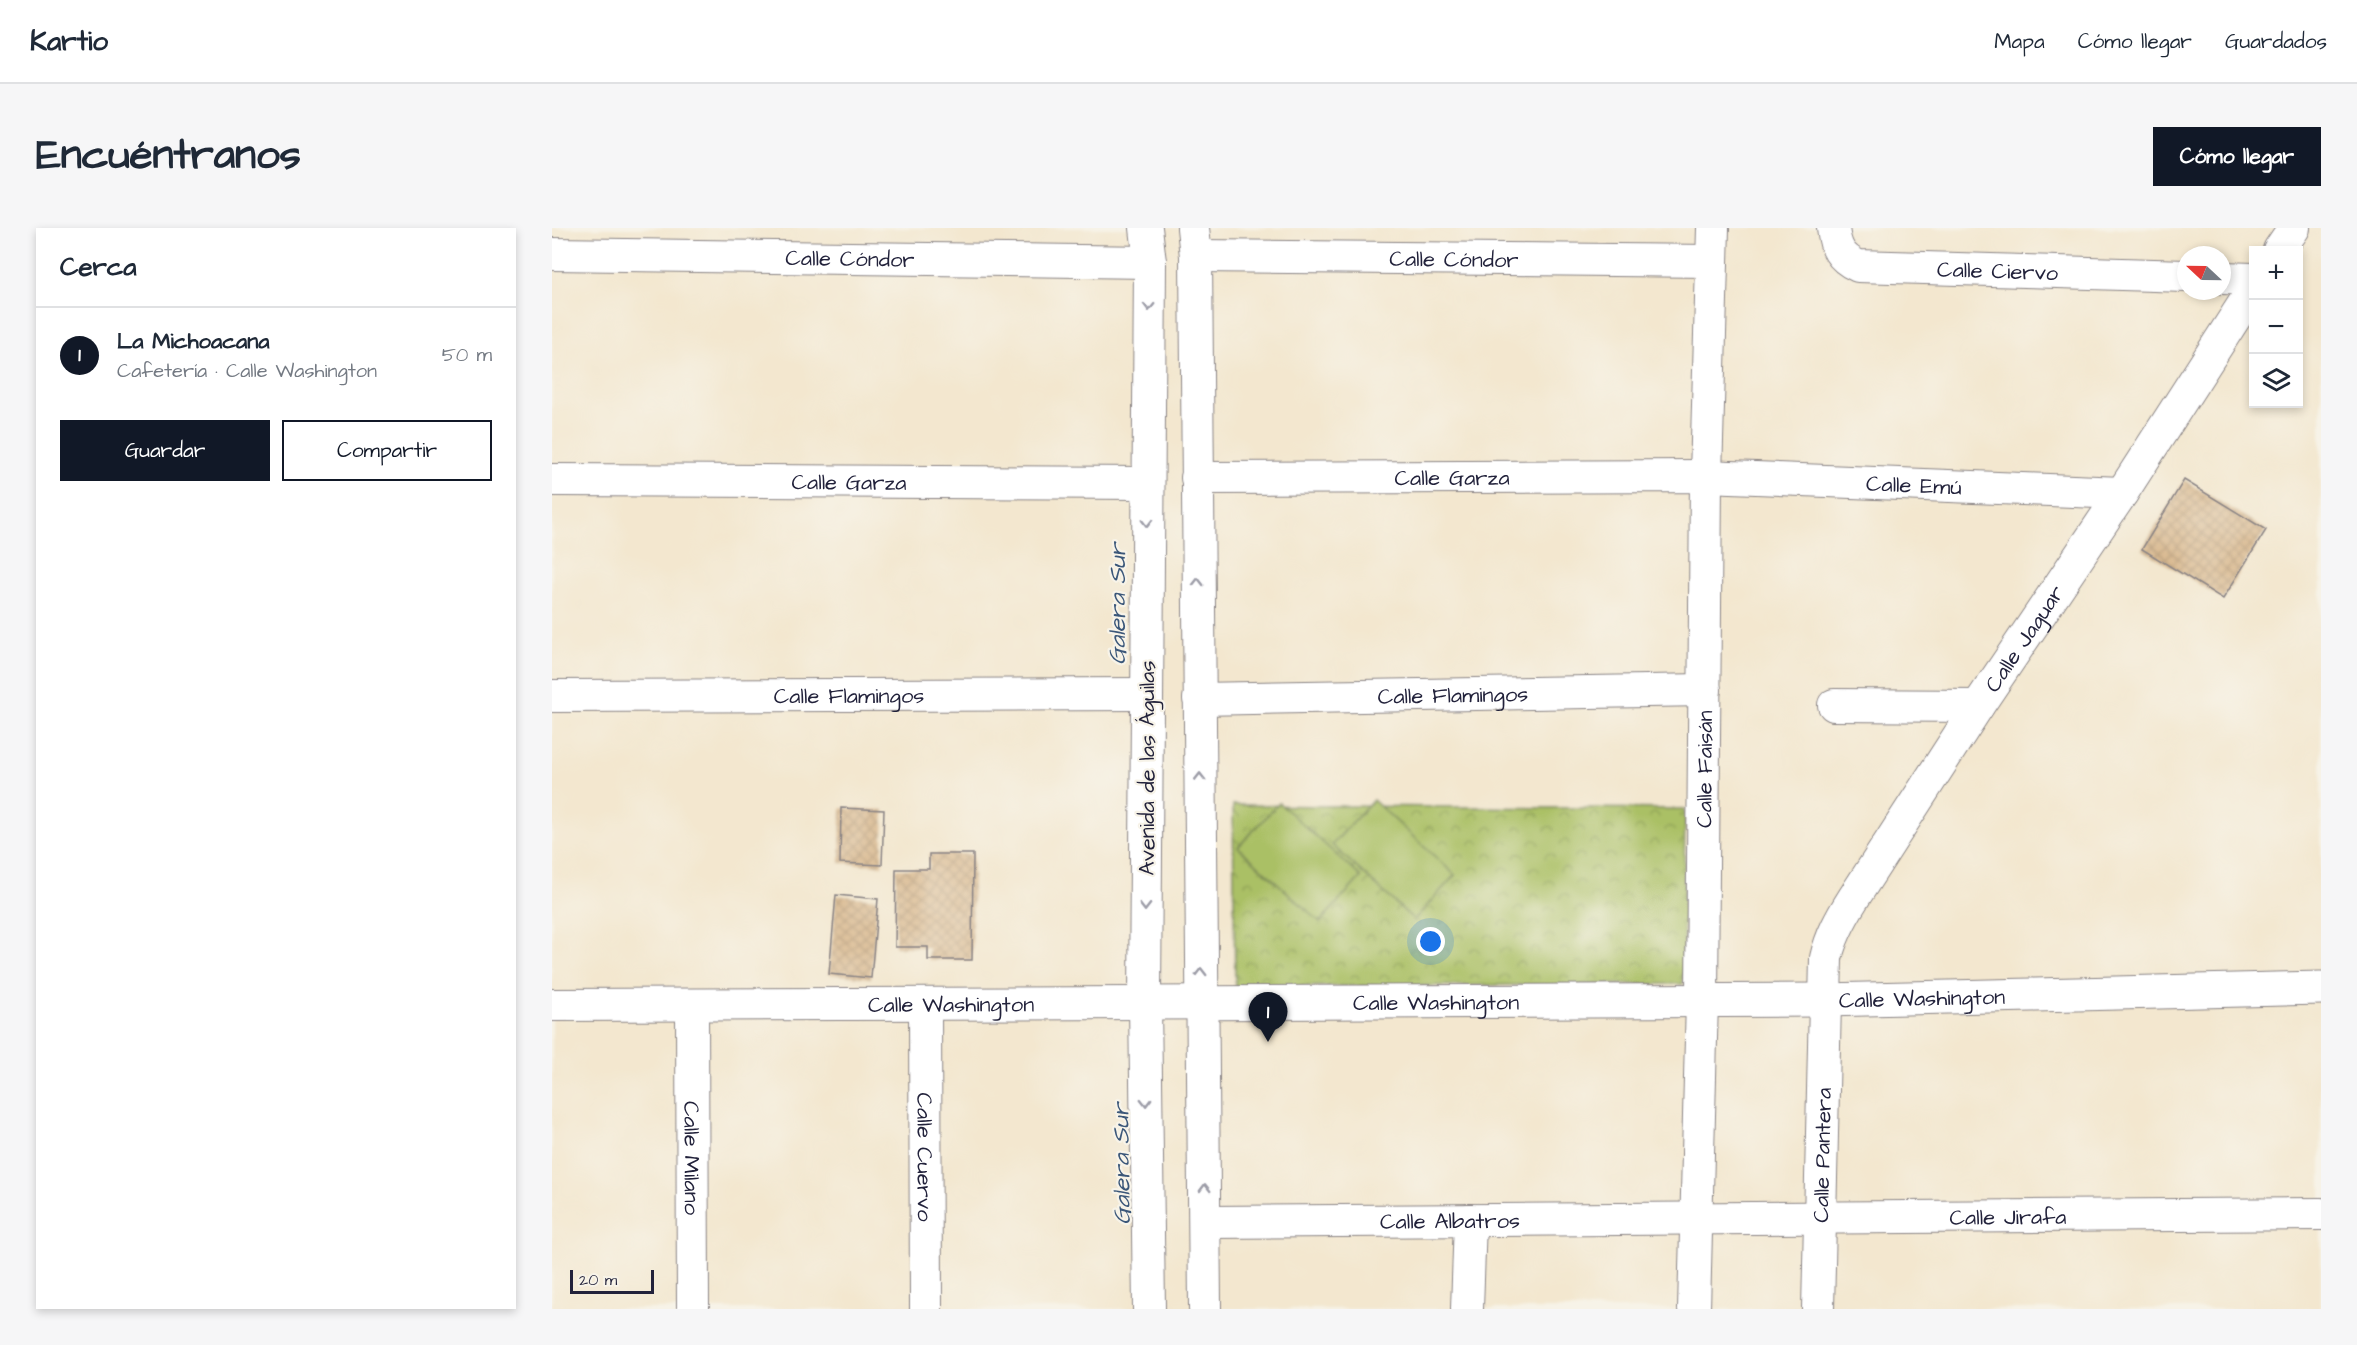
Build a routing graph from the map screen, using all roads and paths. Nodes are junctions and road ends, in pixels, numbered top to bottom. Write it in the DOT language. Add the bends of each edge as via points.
graph roads {
  1 [pos="1146,228"];
  2 [pos="1713,228"];
  3 [pos="1833,228"];
  4 [pos="2294,228"];
  5 [pos="1194,242"];
  6 [pos="2282,246"];
  7 [pos="552,254"];
  8 [pos="1712,261"];
  9 [pos="1150,262"];
  10 [pos="2177,276"];
  11 [pos="2231,278"];
  12 [pos="2249,279"];
  13 [pos="2249,294"];
  14 [pos="1706,476"];
  15 [pos="1197,478"];
  16 [pos="552,480"];
  17 [pos="1147,483"];
  18 [pos="2122,493"];
  19 [pos="1705,690"];
  20 [pos="1147,694"];
  21 [pos="552,696"];
  22 [pos="1199,699"];
  23 [pos="1834,705"];
  24 [pos="1978,706"];
  25 [pos="2321,988"];
  26 [pos="1702,1000"];
  27 [pos="1825,1000"];
  28 [pos="1145,1003"];
  29 [pos="1201,1003"];
  30 [pos="925,1004"];
  31 [pos="552,1005"];
  32 [pos="692,1006"];
  33 [pos="2321,1214"];
  34 [pos="1696,1218"];
  35 [pos="1819,1218"];
  36 [pos="1470,1220"];
  37 [pos="1206,1222"];
  38 [pos="693,1309"];
  39 [pos="926,1309"];
  40 [pos="1149,1309"];
  41 [pos="1205,1309"];
  42 [pos="1467,1309"];
  43 [pos="1694,1309"];
  44 [pos="1818,1309"];
  1 -- 9 [label="street, Avenida de las Águilas"];
  2 -- 8 [label="street, Calle Faisán"];
  3 -- 10 [label="street, Calle Ciervo" via="1844,260 1858,266"];
  4 -- 6 [label="street"];
  5 -- 8 [label="street, Calle Cóndor"];
  5 -- 15 [label="street"];
  7 -- 9 [label="street, Calle Cóndor"];
  8 -- 14 [label="street, Calle Faisán"];
  9 -- 17 [label="street, Avenida de las Águilas, one-way"];
  11 -- 12 [label="street"];
  13 -- 18 [label="street, Calle Jaguar"];
  14 -- 15 [label="street, Calle Garza"];
  14 -- 18 [label="street, Calle Emú"];
  14 -- 19 [label="street, Calle Faisán"];
  22 -- 15 [label="street, one-way"];
  16 -- 17 [label="street, Calle Garza"];
  17 -- 20 [label="street, Avenida de las Águilas, one-way"];
  18 -- 24 [label="street, Calle Jaguar"];
  19 -- 22 [label="street, Calle Flamingos"];
  19 -- 26 [label="street, Calle Faisán"];
  20 -- 21 [label="street, Calle Flamingos"];
  20 -- 28 [label="street, Avenida de las Águilas, one-way"];
  29 -- 22 [label="street, one-way"];
  23 -- 24 [label="street"];
  24 -- 27 [label="street, Calle Jaguar" via="1839,922 1826,958"];
  25 -- 27 [label="main road, Calle Washington"];
  26 -- 27 [label="main road, Calle Washington"];
  26 -- 29 [label="main road, Calle Washington"];
  26 -- 34 [label="street, Calle Faisán"];
  27 -- 35 [label="street, Calle Pantera"];
  28 -- 29 [label="main road, Calle Washington"];
  28 -- 30 [label="street, Calle Washington"];
  28 -- 40 [label="street, Avenida de las Águilas, one-way"];
  37 -- 29 [label="street, one-way"];
  30 -- 32 [label="street, Calle Washington"];
  30 -- 39 [label="street, Calle Cuervo"];
  31 -- 32 [label="street, Calle Washington"];
  32 -- 38 [label="street, Calle Milano"];
  33 -- 35 [label="street, Calle Jirafa"];
  34 -- 35 [label="street, Calle Jirafa"];
  34 -- 36 [label="street, Calle Albatros"];
  34 -- 43 [label="street, Calle Faisán"];
  35 -- 44 [label="street, Calle Pantera"];
  36 -- 37 [label="street, Calle Albatros"];
  36 -- 42 [label="street"];
  37 -- 41 [label="street"];
}
